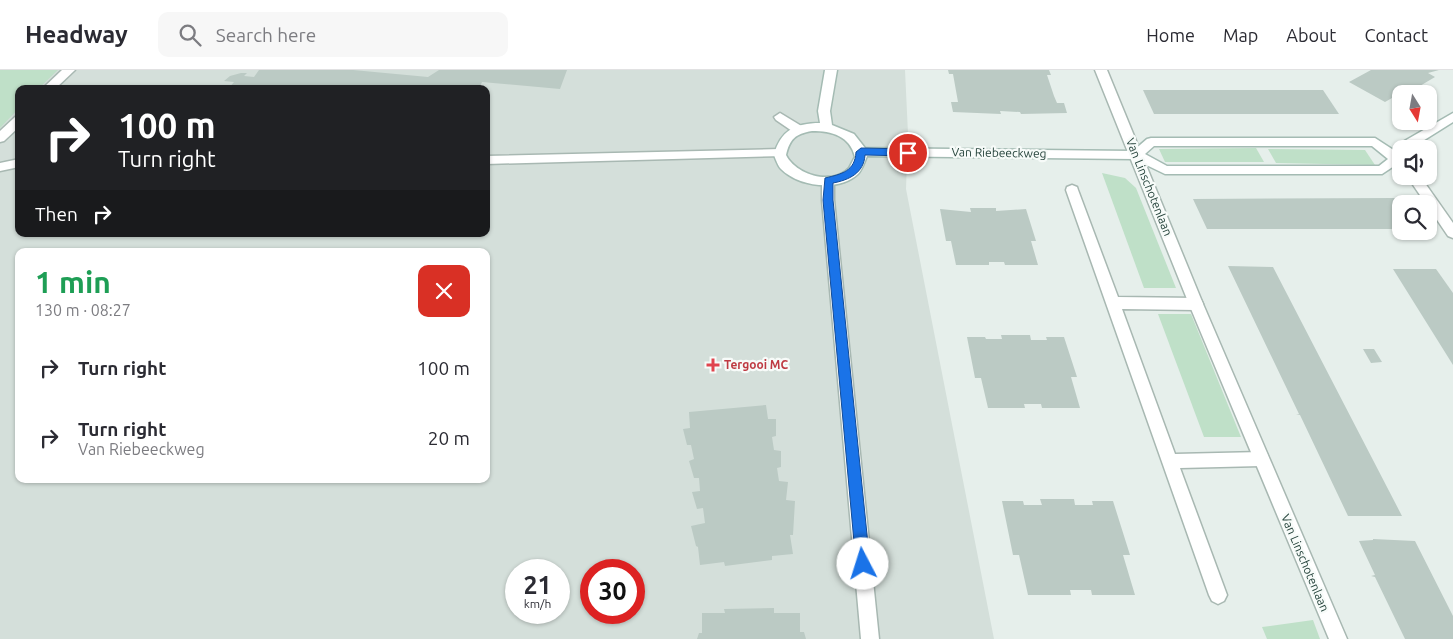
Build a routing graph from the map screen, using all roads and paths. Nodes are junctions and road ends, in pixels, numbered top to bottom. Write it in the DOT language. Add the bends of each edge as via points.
graph roads {
  1 [pos="69,70"];
  2 [pos="831,70"];
  3 [pos="1101,70"];
  4 [pos="52,85"];
  5 [pos="780,117"];
  6 [pos="1453,117"];
  7 [pos="15,124"];
  8 [pos="826,127"];
  9 [pos="800,130"];
  10 [pos="0,138"];
  11 [pos="1415,140"];
  12 [pos="861,152"];
  13 [pos="1392,152"];
  14 [pos="780,153"];
  15 [pos="1136,155"];
  16 [pos="490,160"];
  17 [pos="1392,162"];
  18 [pos="15,164"];
  19 [pos="0,167"];
  20 [pos="828,181"];
  21 [pos="1419,185"];
  22 [pos="1072,190"];
  23 [pos="1453,233"];
  24 [pos="1112,302"];
  25 [pos="1196,304"];
  26 [pos="1261,459"];
  27 [pos="1169,461"];
  28 [pos="1218,595"];
  29 [pos="870,639"];
  30 [pos="1338,639"];
  1 -- 4 [label="street"];
  2 -- 8 [label="street" via="824,111"];
  3 -- 15 [label="street, Van Linschotenlaan"];
  5 -- 9 [label="street"];
  6 -- 11 [label="street, Van Riebeeckweg"];
  7 -- 10 [label="street"];
  8 -- 9 [label="street"];
  8 -- 12 [label="street" via="849,136"];
  9 -- 14 [label="street" via="783,142"];
  12 -- 15 [label="street, Van Riebeeckweg"];
  12 -- 20 [label="street" via="860,162 854,171 843,178"];
  13 -- 15 [label="street" via="1374,142 1151,142"];
  14 -- 16 [label="street"];
  14 -- 20 [label="street" via="785,165 799,176"];
  15 -- 17 [label="street, Van Riebeeckweg" via="1165,170 1382,170"];
  15 -- 25 [label="street, Van Linschotenlaan"];
  18 -- 19 [label="street"];
  20 -- 29 [label="street"];
  21 -- 23 [label="street"];
  22 -- 24 [label="street"];
  24 -- 25 [label="street"];
  24 -- 27 [label="street"];
  25 -- 26 [label="street, Van Linschotenlaan"];
  26 -- 27 [label="street"];
  26 -- 30 [label="street, Van Linschotenlaan"];
  27 -- 28 [label="street"];
}
